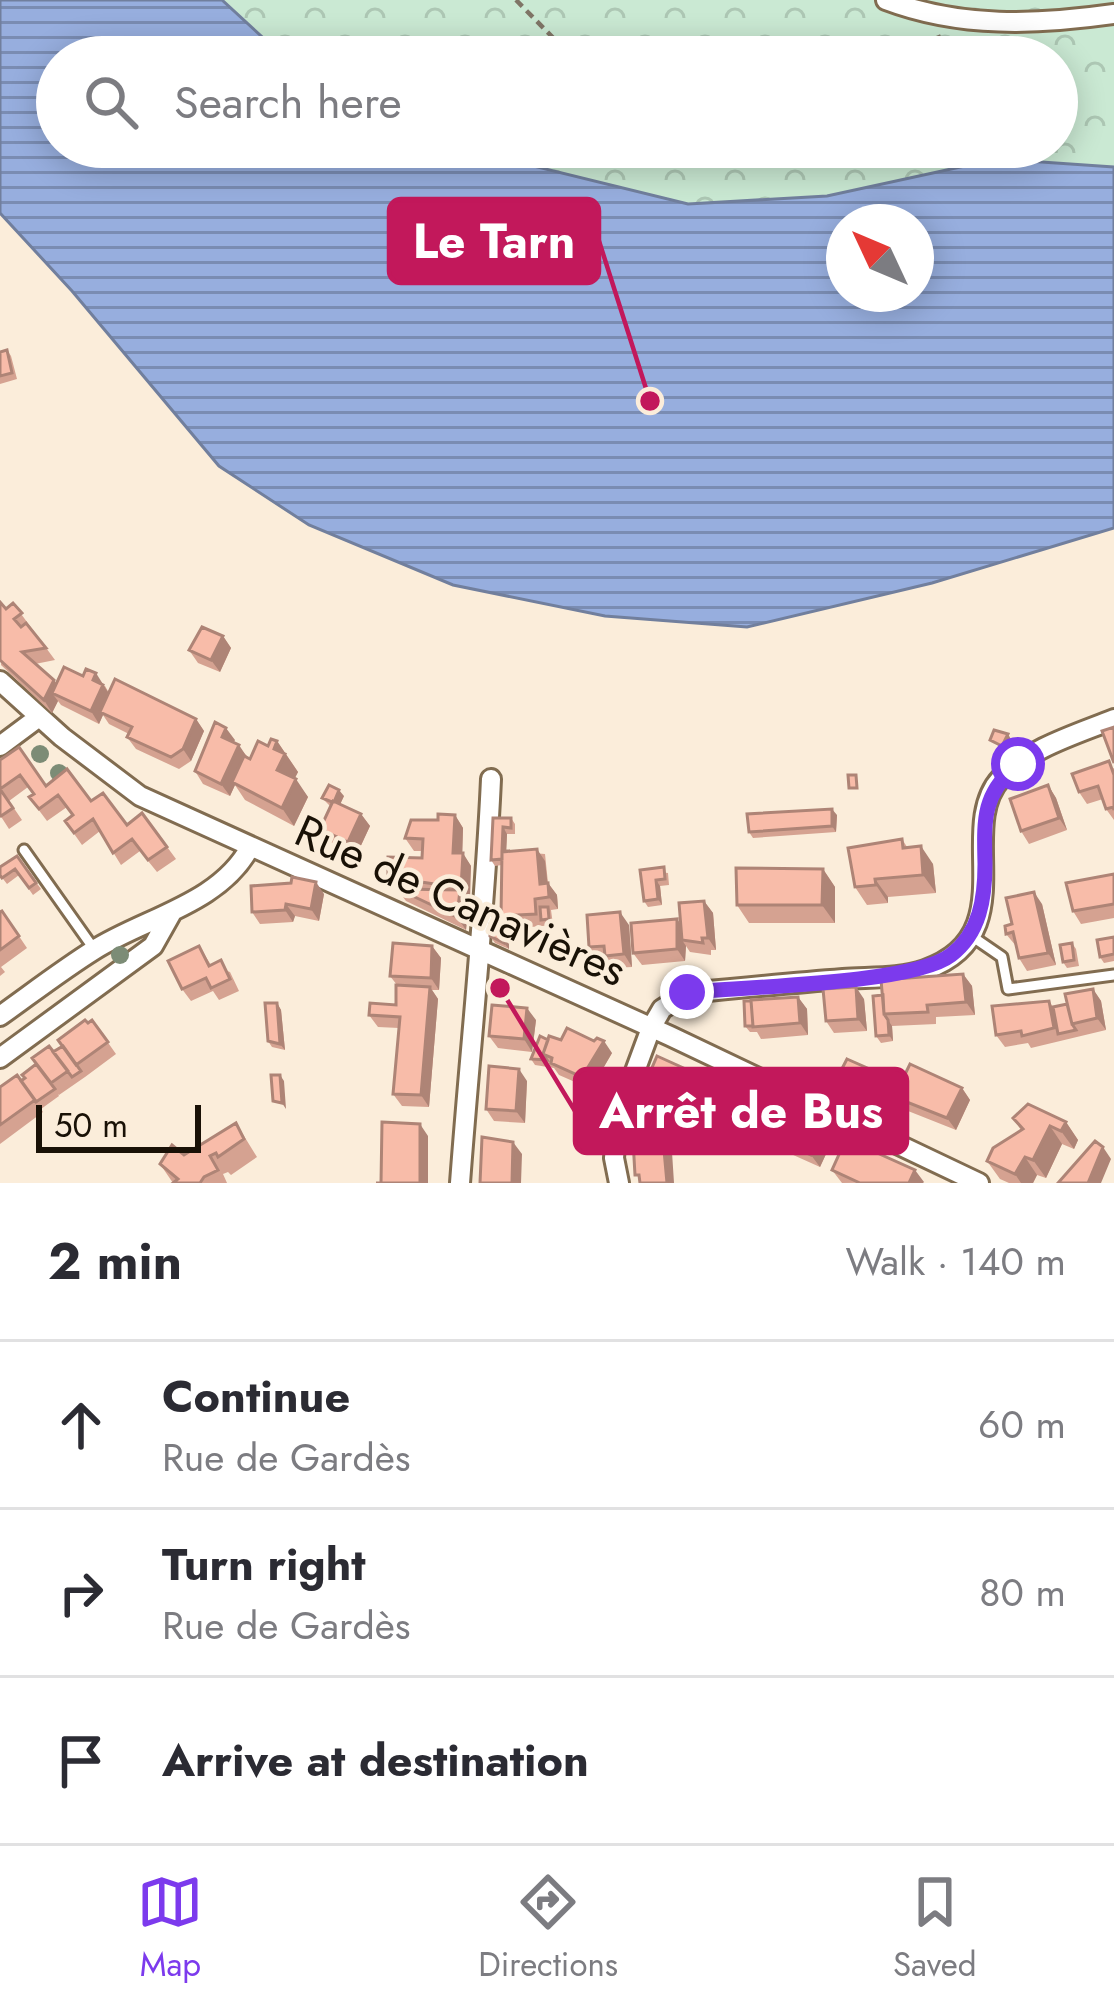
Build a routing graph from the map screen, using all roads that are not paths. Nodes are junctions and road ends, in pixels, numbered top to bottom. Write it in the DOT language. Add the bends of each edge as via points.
graph roads {
  1 [pos="886,0"];
  2 [pos="1114,14"];
  3 [pos="0,681"];
  4 [pos="39,717"];
  5 [pos="1114,719"];
  6 [pos="0,746"];
  7 [pos="491,779"];
  8 [pos="250,847"];
  9 [pos="24,850"];
  10 [pos="171,914"];
  11 [pos="970,935"];
  12 [pos="94,949"];
  13 [pos="481,952"];
  14 [pos="117,973"];
  15 [pos="1114,975"];
  16 [pos="0,1016"];
  17 [pos="651,1028"];
  18 [pos="0,1058"];
  19 [pos="460,1183"];
  20 [pos="620,1183"];
  21 [pos="979,1183"];
  1 -- 2 [label="street" via="976,22"];
  3 -- 4 [label="street, Rue de Canavières"];
  4 -- 6 [label="street"];
  4 -- 8 [label="street, Rue de Canavières" via="140,796"];
  5 -- 11 [label="street" via="1057,742 998,781 985,810 985,885"];
  7 -- 13 [label="street"];
  8 -- 10 [label="street" via="229,874"];
  8 -- 13 [label="street, Rue de Canavières"];
  9 -- 12 [label="lane"];
  10 -- 12 [label="street"];
  10 -- 14 [label="street" via="153,946"];
  11 -- 15 [label="lane" via="1002,957 1008,989"];
  11 -- 17 [label="street" via="925,970 687,992"];
  12 -- 14 [label="street"];
  12 -- 16 [label="street"];
  13 -- 17 [label="street, Rue de Canavières"];
  13 -- 19 [label="street"];
  14 -- 18 [label="street"];
  17 -- 20 [label="street" via="616,1120"];
  17 -- 21 [label="street, Rue de Canavières"];
}
